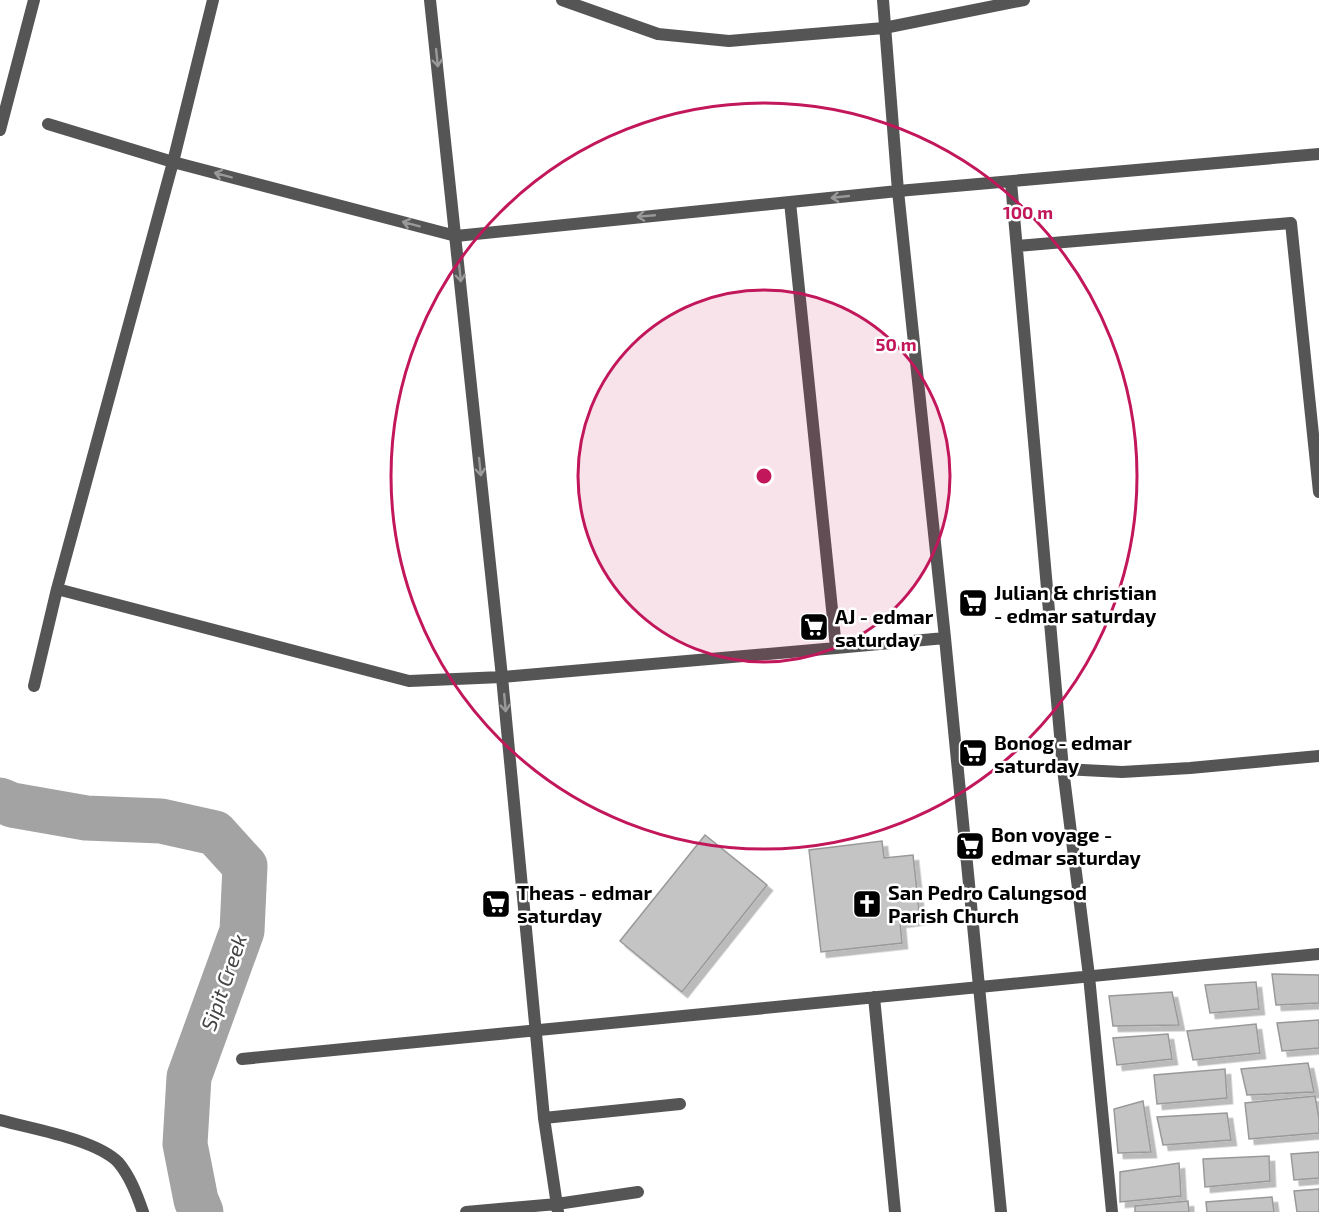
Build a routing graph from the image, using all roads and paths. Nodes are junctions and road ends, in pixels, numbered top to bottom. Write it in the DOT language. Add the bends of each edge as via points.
graph roads {
  1 [pos="34,0"];
  2 [pos="213,0"];
  3 [pos="430,0"];
  4 [pos="562,0"];
  5 [pos="883,0"];
  6 [pos="1024,0"];
  7 [pos="884,28"];
  8 [pos="48,124"];
  9 [pos="0,130"];
  10 [pos="1319,154"];
  11 [pos="173,162"];
  12 [pos="1011,183"];
  13 [pos="898,191"];
  14 [pos="790,202"];
  15 [pos="456,236"];
  16 [pos="1017,246"];
  17 [pos="1319,492"];
  18 [pos="57,589"];
  19 [pos="945,638"];
  20 [pos="836,648"];
  21 [pos="502,677"];
  22 [pos="34,686"];
  23 [pos="1319,756"];
  24 [pos="1063,769"];
  25 [pos="1319,954"];
  26 [pos="1089,976"];
  27 [pos="978,987"];
  28 [pos="874,998"];
  29 [pos="536,1031"];
  30 [pos="242,1059"];
  31 [pos="680,1104"];
  32 [pos="544,1118"];
  33 [pos="0,1120"];
  34 [pos="638,1192"];
  35 [pos="557,1208"];
  36 [pos="143,1212"];
  37 [pos="466,1212"];
  38 [pos="895,1212"];
  39 [pos="1001,1212"];
  40 [pos="1112,1212"];
  1 -- 9 [label="street"];
  2 -- 11 [label="street"];
  3 -- 15 [label="street, one-way"];
  4 -- 7 [label="street" via="658,34 729,41"];
  5 -- 7 [label="street"];
  6 -- 7 [label="street"];
  7 -- 13 [label="street"];
  8 -- 11 [label="street"];
  10 -- 12 [label="street"];
  15 -- 11 [label="street, one-way"];
  11 -- 18 [label="street"];
  12 -- 13 [label="street"];
  12 -- 16 [label="street"];
  13 -- 14 [label="street, one-way"];
  13 -- 19 [label="street"];
  14 -- 15 [label="street, one-way"];
  14 -- 20 [label="street"];
  15 -- 21 [label="street, one-way"];
  16 -- 17 [label="street" via="1291,223"];
  16 -- 24 [label="street"];
  18 -- 21 [label="street" via="410,681"];
  18 -- 22 [label="street"];
  19 -- 20 [label="street"];
  19 -- 27 [label="street"];
  20 -- 21 [label="street"];
  21 -- 29 [label="street, one-way"];
  23 -- 24 [label="street" via="1178,769"];
  24 -- 26 [label="street"];
  25 -- 26 [label="street"];
  26 -- 27 [label="street"];
  26 -- 40 [label="street"];
  27 -- 28 [label="street"];
  27 -- 39 [label="street"];
  28 -- 29 [label="street"];
  28 -- 38 [label="street"];
  29 -- 30 [label="street"];
  29 -- 32 [label="street"];
  31 -- 32 [label="street"];
  32 -- 35 [label="street"];
  33 -- 36 [label="street" via="99,1148 118,1162 133,1185"];
  34 -- 35 [label="street"];
  35 -- 37 [label="street"];
}
